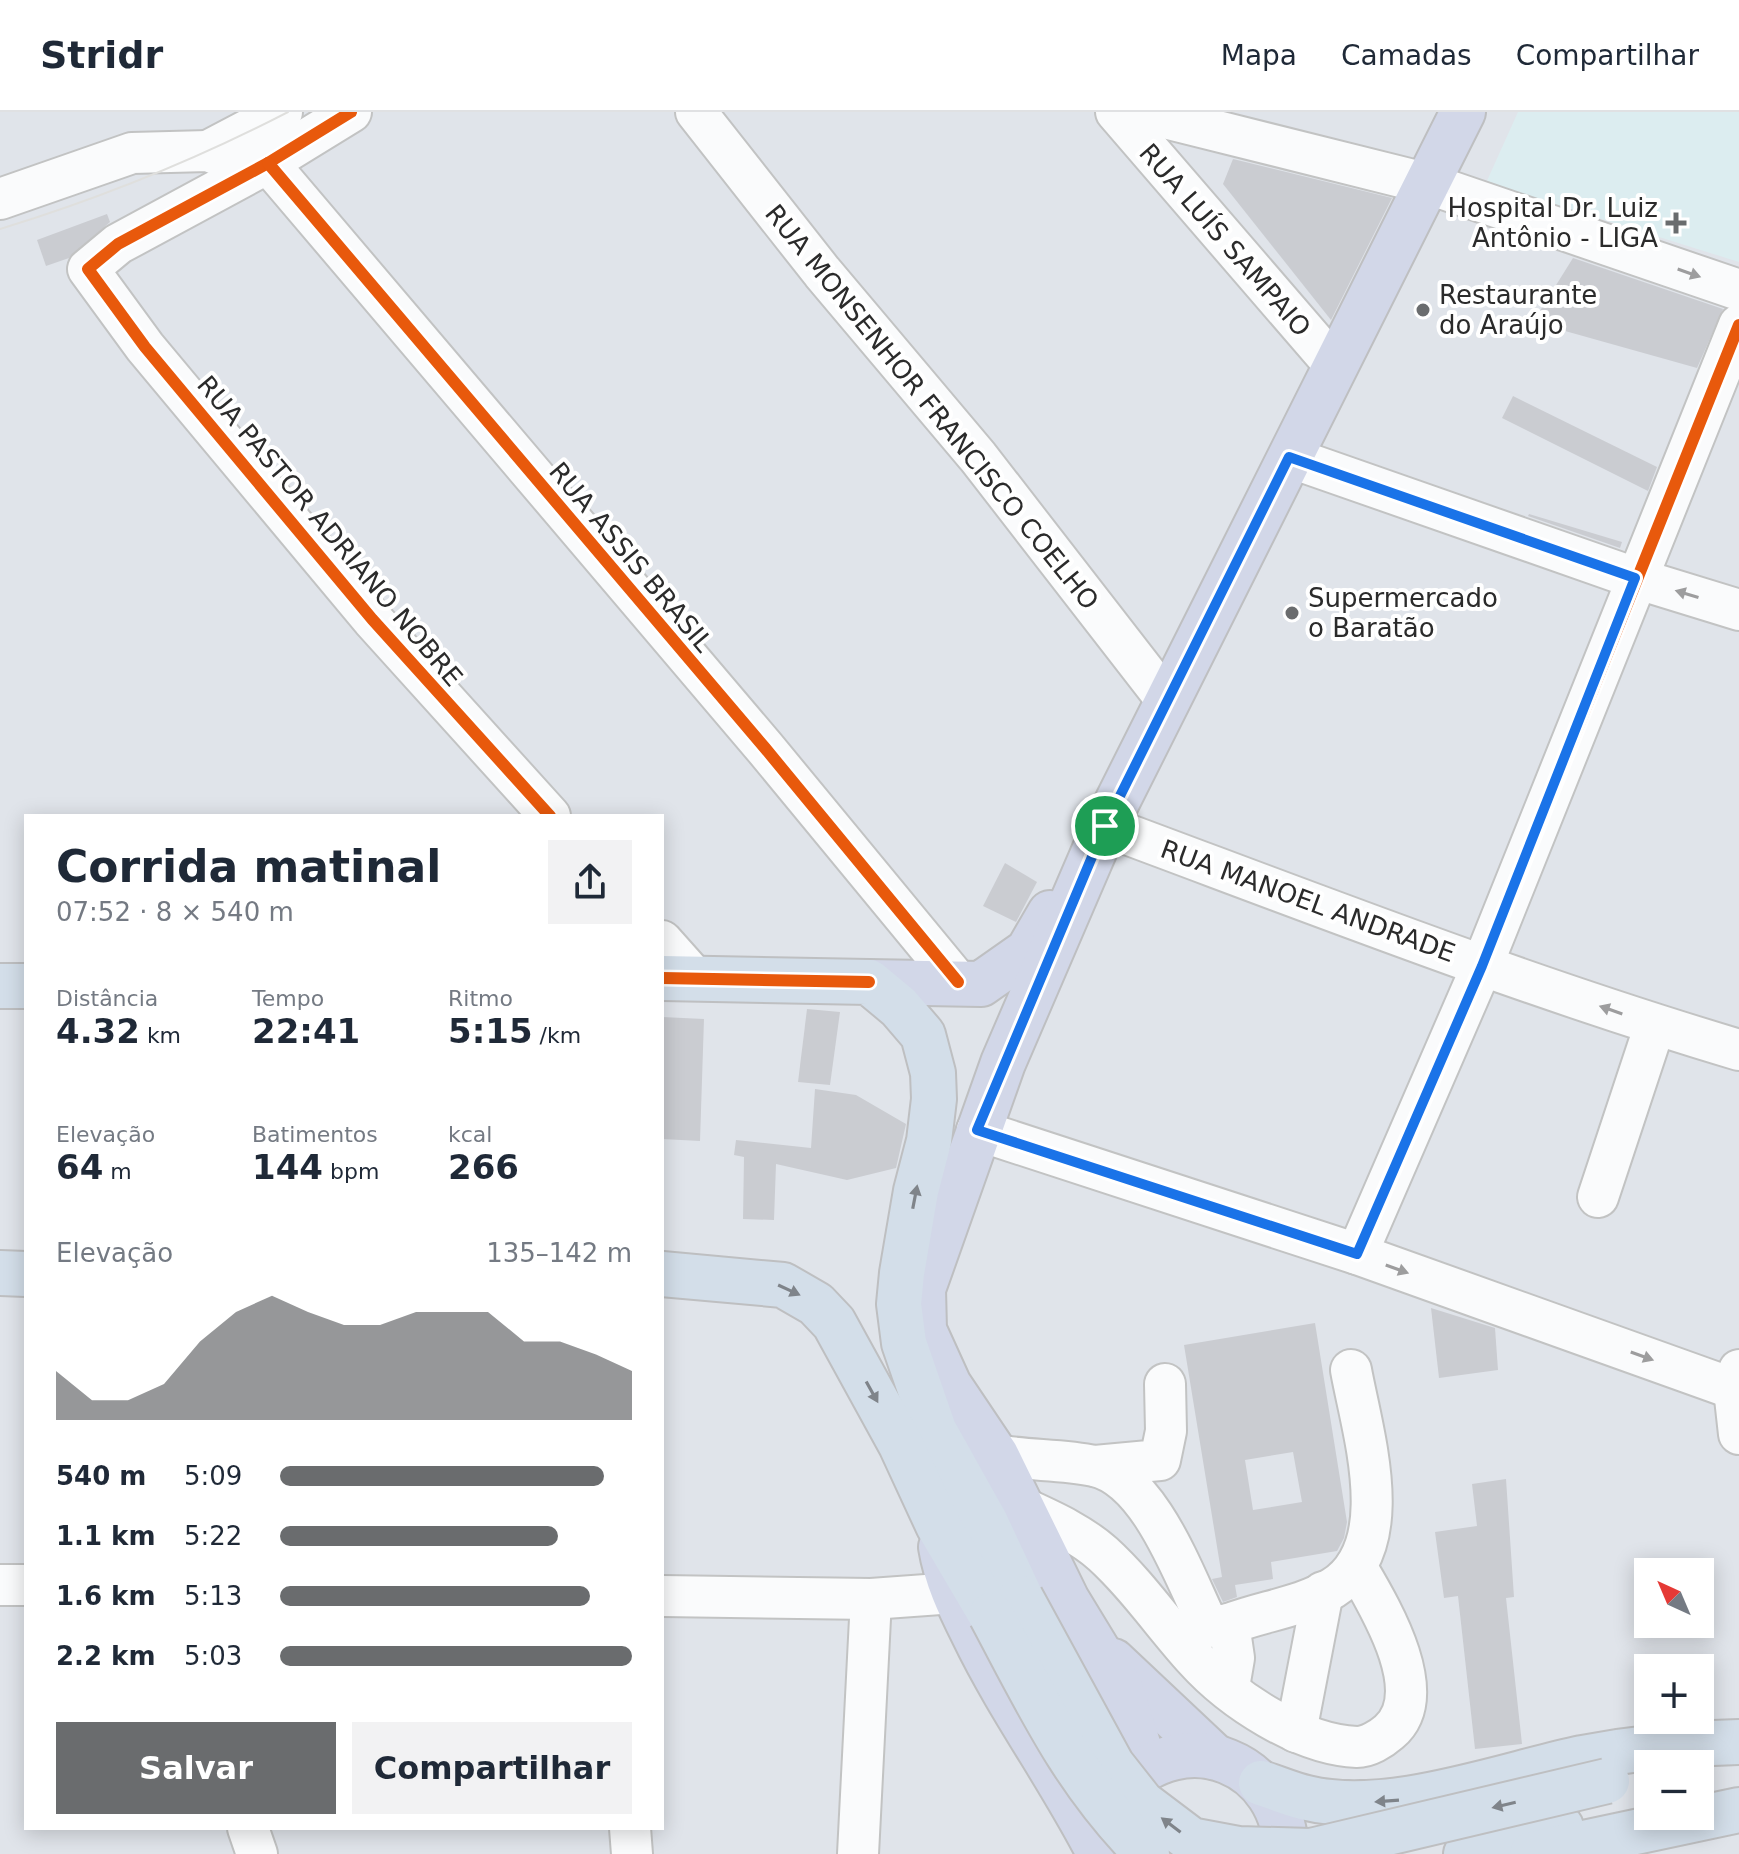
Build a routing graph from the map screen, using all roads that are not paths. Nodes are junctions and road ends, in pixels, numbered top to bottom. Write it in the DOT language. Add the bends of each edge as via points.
graph roads {
  1 [pos="282,112"];
  2 [pos="351,112"];
  3 [pos="696,112"];
  4 [pos="1116,112"];
  5 [pos="1141,112"];
  6 [pos="1463,112"];
  7 [pos="1186,118"];
  8 [pos="208,151"];
  9 [pos="268,163"];
  10 [pos="1166,171"];
  11 [pos="1429,184"];
  12 [pos="0,199"];
  13 [pos="1739,290"];
  14 [pos="1739,325"];
  15 [pos="1336,367"];
  16 [pos="1289,457"];
  17 [pos="1635,578"];
  18 [pos="1739,610"];
  19 [pos="1168,702"];
  20 [pos="548,814"];
  21 [pos="1105,826"];
  22 [pos="664,946"];
  23 [pos="1482,966"];
  24 [pos="678,978"];
  25 [pos="869,982"];
  26 [pos="958,982"];
  27 [pos="0,986"];
  28 [pos="24,986"];
  29 [pos="1655,1025"];
  30 [pos="1739,1050"];
  31 [pos="977,1130"];
  32 [pos="1598,1197"];
  33 [pos="1357,1254"];
  34 [pos="0,1273"];
  35 [pos="24,1274"];
  36 [pos="664,1274"];
  37 [pos="904,1343"];
  38 [pos="1351,1370"];
  39 [pos="1736,1380"];
  40 [pos="1165,1384"];
  41 [pos="1739,1434"];
  42 [pos="996,1455"];
  43 [pos="1095,1466"];
  44 [pos="1011,1513"];
  45 [pos="938,1525"];
  46 [pos="1356,1566"];
  47 [pos="0,1585"];
  48 [pos="24,1585"];
  49 [pos="1323,1592"];
  50 [pos="954,1593"];
  51 [pos="664,1596"];
  52 [pos="871,1599"];
  53 [pos="1006,1607"];
  54 [pos="1229,1624"];
  55 [pos="1096,1647"];
  56 [pos="1229,1687"];
  57 [pos="1296,1732"];
  58 [pos="1739,1743"];
  59 [pos="1714,1750"];
  60 [pos="1215,1757"];
  61 [pos="1142,1770"];
  62 [pos="1261,1783"];
  63 [pos="1739,1784"];
  64 [pos="1714,1789"];
  65 [pos="1634,1790"];
  66 [pos="1634,1790"];
  67 [pos="1739,1810"];
  68 [pos="249,1830"];
  69 [pos="630,1830"];
  70 [pos="257,1854"];
  71 [pos="632,1854"];
  72 [pos="858,1854"];
  73 [pos="1099,1854"];
  74 [pos="1147,1854"];
  75 [pos="1286,1854"];
  76 [pos="1466,1854"];
  77 [pos="1532,1854"];
  1 -- 8 [label="street"];
  2 -- 9 [label="street"];
  3 -- 19 [label="street, RUA MONSENHOR FRANCISCO COELHO" via="978,457"];
  4 -- 10 [label="street, RUA LUÍS SAMPAIO"];
  5 -- 7 [label="street"];
  6 -- 11 [label="main road"];
  7 -- 10 [label="street"];
  7 -- 11 [label="street"];
  8 -- 9 [label="street" via="240,164"];
  8 -- 12 [label="street" via="118,156"];
  9 -- 20 [label="street, RUA PASTOR ADRIANO NOBRE" via="118,244 88,266 145,347 372,619"];
  9 -- 26 [label="street, RUA ASSIS BRASIL"];
  10 -- 15 [label="street, RUA LUÍS SAMPAIO"];
  11 -- 13 [label="street, one-way"];
  11 -- 15 [label="main road"];
  14 -- 17 [label="street"];
  15 -- 16 [label="main road"];
  16 -- 17 [label="street"];
  16 -- 19 [label="main road"];
  18 -- 17 [label="street, one-way"];
  17 -- 23 [label="street"];
  19 -- 21 [label="main road"];
  21 -- 23 [label="street, RUA MANOEL ANDRADE"];
  21 -- 26 [label="main road" via="1028,951 981,984"];
  21 -- 31 [label="main road"];
  22 -- 24 [label="street"];
  29 -- 23 [label="street, RUA MANOEL ANDRADE, one-way"];
  23 -- 33 [label="street"];
  24 -- 25 [label="highway"];
  25 -- 26 [label="main road"];
  37 -- 25 [label="highway, one-way" via="902,1273 929,1141 933,1073 923,1035"];
  27 -- 28 [label="highway"];
  29 -- 30 [label="street, RUA MANOEL ANDRADE"];
  29 -- 32 [label="street"];
  31 -- 33 [label="street"];
  31 -- 42 [label="main road" via="923,1289 924,1330 949,1385"];
  33 -- 39 [label="street, one-way"];
  34 -- 35 [label="highway"];
  36 -- 45 [label="highway, one-way" via="783,1285 816,1304 834,1323"];
  37 -- 44 [label="highway"];
  37 -- 53 [label="highway" via="934,1430 986,1523"];
  38 -- 46 [label="street" via="1373,1493 1370,1530"];
  39 -- 41 [label="street"];
  40 -- 43 [label="street" via="1166,1431 1160,1460"];
  42 -- 43 [label="street"];
  42 -- 44 [label="main road"];
  43 -- 54 [label="street" via="1137,1491 1209,1627"];
  44 -- 55 [label="main road"];
  44 -- 56 [label="street" via="1068,1528 1103,1554 1197,1661"];
  45 -- 50 [label="main road" via="944,1568"];
  45 -- 53 [label="highway"];
  46 -- 49 [label="street"];
  46 -- 57 [label="street" via="1392,1629 1402,1665 1405,1695 1399,1724 1360,1747"];
  47 -- 48 [label="street"];
  49 -- 54 [label="street"];
  49 -- 57 [label="street"];
  50 -- 52 [label="street"];
  50 -- 73 [label="main road" via="990,1669"];
  51 -- 52 [label="street"];
  52 -- 72 [label="street"];
  65 -- 53 [label="highway, one-way, bridge" via="1311,1851 1239,1849 1191,1840 1142,1803"];
  53 -- 74 [label="highway, bridge" via="1079,1776 1111,1819"];
  54 -- 56 [label="street" via="1234,1658"];
  55 -- 60 [label="main road"];
  55 -- 61 [label="main road" via="1120,1687"];
  56 -- 57 [label="street"];
  58 -- 59 [label="highway"];
  58 -- 62 [label="highway, one-way" via="1649,1746 1404,1800 1309,1799"];
  60 -- 61 [label="main road" via="1177,1757"];
  60 -- 62 [label="main road"];
  61 -- 73 [label="main road" via="1110,1804"];
  62 -- 75 [label="main road" via="1277,1806"];
  63 -- 64 [label="highway"];
  66 -- 76 [label="highway"];
  67 -- 77 [label="highway"];
  68 -- 70 [label="street"];
  69 -- 71 [label="street"];
}
